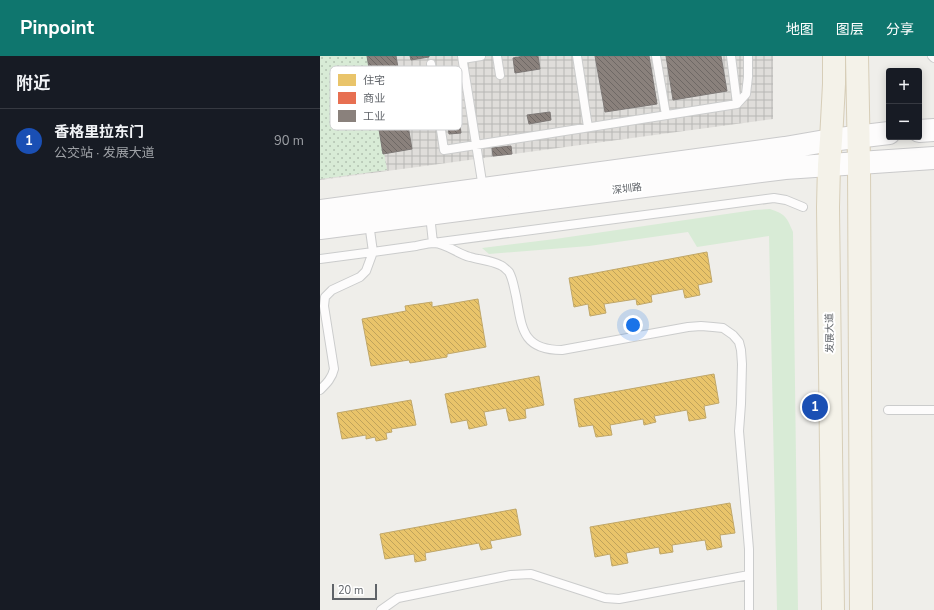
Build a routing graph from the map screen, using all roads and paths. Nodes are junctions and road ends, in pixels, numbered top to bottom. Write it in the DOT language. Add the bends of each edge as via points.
graph roads {
  1 [pos="481,56"];
  2 [pos="497,56"];
  3 [pos="577,56"];
  4 [pos="656,56"];
  5 [pos="731,56"];
  6 [pos="748,56"];
  7 [pos="834,56"];
  8 [pos="857,56"];
  9 [pos="462,58"];
  10 [pos="500,75"];
  11 [pos="737,104"];
  12 [pos="666,115"];
  13 [pos="588,127"];
  14 [pos="441,130"];
  15 [pos="934,130"];
  16 [pos="922,131"];
  17 [pos="886,133"];
  18 [pos="858,137"];
  19 [pos="832,140"];
  20 [pos="476,145"];
  21 [pos="934,158"];
  22 [pos="860,163"];
  23 [pos="829,165"];
  24 [pos="483,189"];
  25 [pos="803,207"];
  26 [pos="320,211"];
  27 [pos="430,214"];
  28 [pos="369,222"];
  29 [pos="320,228"];
  30 [pos="434,243"];
  31 [pos="373,252"];
  32 [pos="320,259"];
  33 [pos="320,390"];
  34 [pos="888,410"];
  35 [pos="934,410"];
  36 [pos="749,575"];
  37 [pos="381,610"];
  38 [pos="750,610"];
  39 [pos="834,610"];
  40 [pos="861,610"];
  1 -- 9 [label="lane"];
  2 -- 10 [label="lane"];
  3 -- 13 [label="lane"];
  4 -- 12 [label="lane"];
  5 -- 11 [label="lane"];
  6 -- 11 [label="lane" via="746,94"];
  7 -- 19 [label="main road, 发展大道"];
  8 -- 18 [label="main road"];
  9 -- 20 [label="lane"];
  11 -- 12 [label="lane"];
  12 -- 13 [label="lane"];
  13 -- 20 [label="lane"];
  14 -- 20 [label="lane" via="444,150"];
  15 -- 16 [label="street"];
  17 -- 18 [label="street, 深圳路"];
  18 -- 19 [label="street, 深圳路"];
  18 -- 22 [label="main road"];
  19 -- 23 [label="main road, 发展大道"];
  19 -- 24 [label="street, 深圳路"];
  20 -- 24 [label="lane"];
  21 -- 22 [label="street, 深圳路"];
  22 -- 23 [label="street, 深圳路"];
  22 -- 40 [label="main road"];
  23 -- 27 [label="street, 深圳路" via="785,168"];
  23 -- 39 [label="main road, 发展大道"];
  24 -- 26 [label="street, 深圳路"];
  25 -- 30 [label="lane" via="774,198"];
  27 -- 28 [label="street, 深圳路"];
  27 -- 30 [label="lane"];
  28 -- 29 [label="street, 深圳路"];
  28 -- 31 [label="lane"];
  30 -- 31 [label="lane"];
  30 -- 36 [label="lane" via="460,254 502,266 509,273 514,287 524,332 536,345 549,350 562,350 688,327 713,326 724,328 733,334 739,342 742,364 739,431"];
  31 -- 32 [label="lane"];
  31 -- 33 [label="lane" via="366,272 332,290 325,297 324,306 334,369 328,382"];
  34 -- 35 [label="lane"];
  36 -- 37 [label="lane" via="619,599 605,598 531,574 398,598"];
  36 -- 38 [label="lane"];
}
